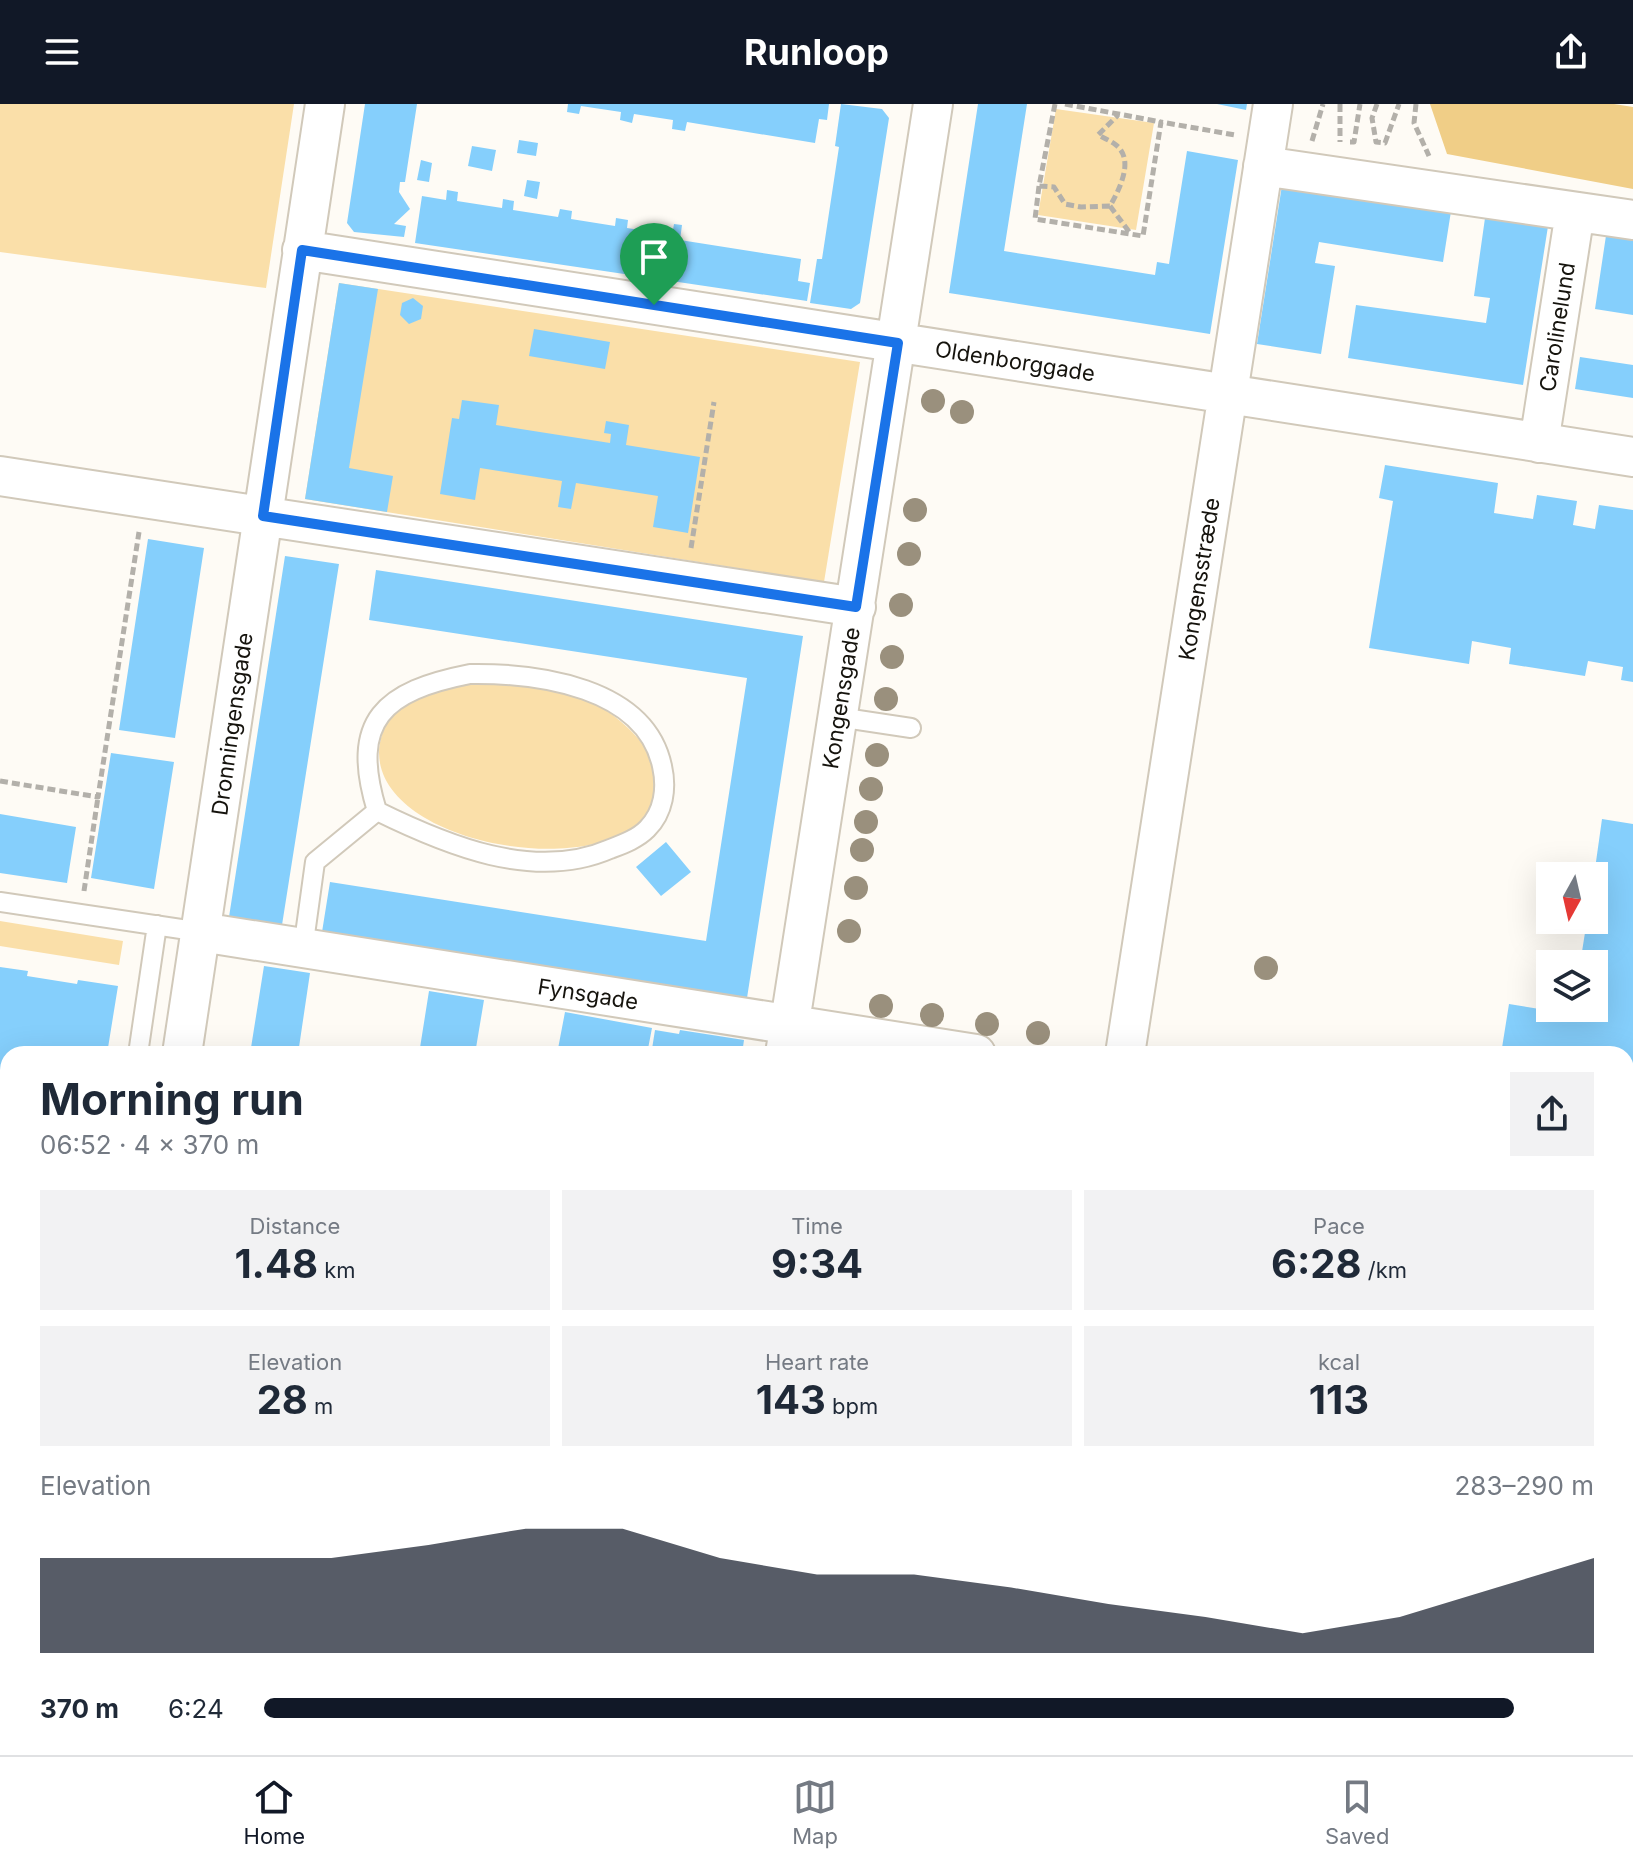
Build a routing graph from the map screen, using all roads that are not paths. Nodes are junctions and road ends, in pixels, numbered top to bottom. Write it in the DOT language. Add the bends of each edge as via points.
graph roads {
  1 [pos="325,104"];
  2 [pos="933,104"];
  3 [pos="1273,104"];
  4 [pos="1277,150"];
  5 [pos="1575,212"];
  6 [pos="1633,220"];
  7 [pos="302,250"];
  8 [pos="898,343"];
  9 [pos="1228,395"];
  10 [pos="1539,443"];
  11 [pos="1633,457"];
  12 [pos="0,476"];
  13 [pos="263,516"];
  14 [pos="856,607"];
  15 [pos="838,717"];
  16 [pos="911,728"];
  17 [pos="377,811"];
  18 [pos="0,902"];
  19 [pos="157,925"];
  20 [pos="201,932"];
  21 [pos="303,949"];
  22 [pos="787,1039"];
  23 [pos="139,1046"];
  24 [pos="183,1046"];
  25 [pos="875,1046"];
  26 [pos="1126,1046"];
  1 -- 7 [label="street, Dronningensgade"];
  2 -- 8 [label="street, Kongensgade"];
  3 -- 4 [label="street, Kongensstræde"];
  4 -- 5 [label="street"];
  4 -- 9 [label="street, Kongensstræde"];
  5 -- 6 [label="street"];
  5 -- 10 [label="street, Carolinelund"];
  7 -- 8 [label="street, Oldenborggade"];
  7 -- 13 [label="street, Dronningensgade"];
  8 -- 9 [label="street, Oldenborggade"];
  8 -- 14 [label="street, Kongensgade"];
  9 -- 10 [label="street, Oldenborggade"];
  9 -- 26 [label="street, Kongensstræde"];
  10 -- 11 [label="street, Oldenborggade"];
  12 -- 13 [label="street"];
  13 -- 14 [label="street"];
  13 -- 20 [label="street, Dronningensgade"];
  14 -- 15 [label="street, Kongensgade"];
  15 -- 16 [label="lane"];
  15 -- 22 [label="street, Kongensgade"];
  17 -- 17 [label="lane" via="367,764 371,726 414,689 470,674 542,679 615,704 658,746 666,781 659,810 647,828 598,855 568,861 497,856 412,829"];
  17 -- 21 [label="lane" via="315,862"];
  18 -- 19 [label="lane"];
  19 -- 20 [label="lane"];
  19 -- 23 [label="lane"];
  20 -- 21 [label="street, Fynsgade"];
  20 -- 24 [label="street, Dronningensgade"];
  21 -- 22 [label="street, Fynsgade"];
  22 -- 25 [label="street, Fynsgade"];
}
